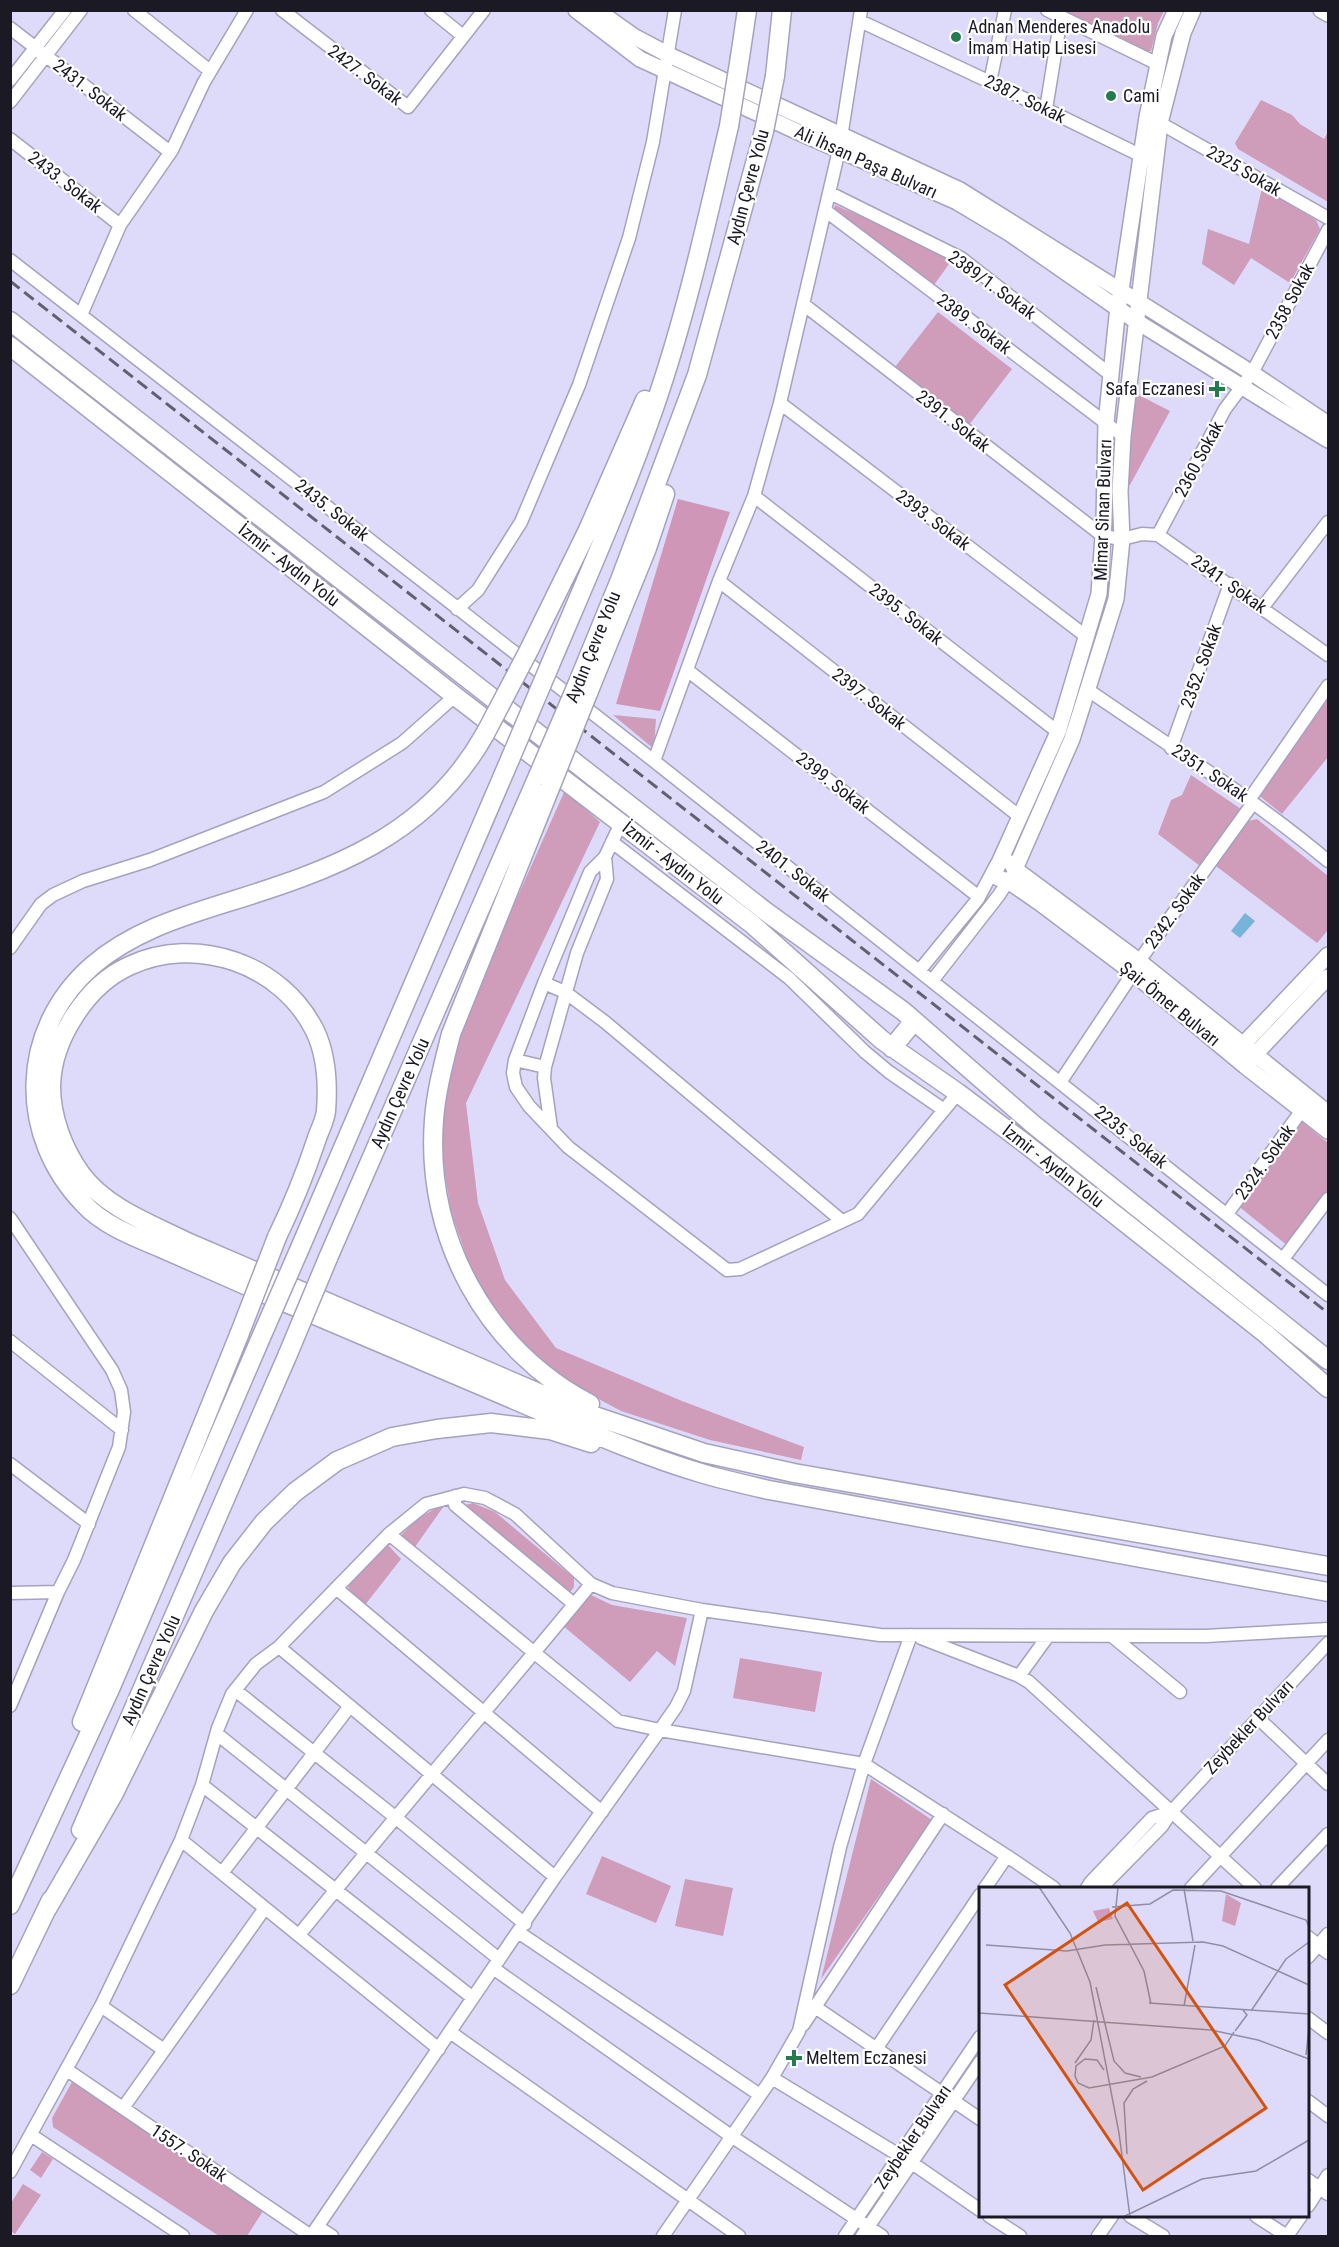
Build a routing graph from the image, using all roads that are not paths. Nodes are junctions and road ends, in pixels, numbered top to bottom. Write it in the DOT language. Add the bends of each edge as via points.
graph roads {
  1 [pos="65,10"];
  2 [pos="81,10"];
  3 [pos="134,10"];
  4 [pos="247,10"];
  5 [pos="282,10"];
  6 [pos="431,10"];
  7 [pos="484,10"];
  8 [pos="576,10"];
  9 [pos="597,10"];
  10 [pos="675,10"];
  11 [pos="747,10"];
  12 [pos="782,10"];
  13 [pos="1005,10"];
  14 [pos="1047,10"];
  15 [pos="1176,10"];
  16 [pos="1193,10"];
  17 [pos="1321,10"];
  18 [pos="1329,14"];
  19 [pos="860,16"];
  20 [pos="1061,17"];
  21 [pos="10,28"];
  22 [pos="463,36"];
  23 [pos="41,52"];
  24 [pos="669,55"];
  25 [pos="1158,64"];
  26 [pos="210,71"];
  27 [pos="666,71"];
  28 [pos="10,80"];
  29 [pos="990,82"];
  30 [pos="10,102"];
  31 [pos="1046,109"];
  32 [pos="1160,123"];
  33 [pos="842,134"];
  34 [pos="10,139"];
  35 [pos="839,150"];
  36 [pos="170,152"];
  37 [pos="1141,156"];
  38 [pos="1156,164"];
  39 [pos="830,193"];
  40 [pos="826,211"];
  41 [pos="1329,218"];
  42 [pos="120,225"];
  43 [pos="1329,230"];
  44 [pos="10,260"];
  45 [pos="1121,290"];
  46 [pos="1138,301"];
  47 [pos="803,304"];
  48 [pos="1118,309"];
  49 [pos="81,315"];
  50 [pos="10,321"];
  51 [pos="1136,321"];
  52 [pos="680,322"];
  53 [pos="15,354"];
  54 [pos="1252,373"];
  55 [pos="1111,375"];
  56 [pos="1243,386"];
  57 [pos="780,403"];
  58 [pos="1106,423"];
  59 [pos="1329,424"];
  60 [pos="1123,436"];
  61 [pos="1329,440"];
  62 [pos="753,496"];
  63 [pos="1104,521"];
  64 [pos="1082,522"];
  65 [pos="1329,522"];
  66 [pos="1122,523"];
  67 [pos="1142,534"];
  68 [pos="1158,535"];
  69 [pos="1103,536"];
  70 [pos="1122,539"];
  71 [pos="719,581"];
  72 [pos="1230,584"];
  73 [pos="1262,608"];
  74 [pos="457,609"];
  75 [pos="1087,637"];
  76 [pos="1329,655"];
  77 [pos="687,670"];
  78 [pos="1329,686"];
  79 [pos="1081,687"];
  80 [pos="455,696"];
  81 [pos="1065,736"];
  82 [pos="1171,748"];
  83 [pos="654,761"];
  84 [pos="544,782"];
  85 [pos="1251,801"];
  86 [pos="1019,816"];
  87 [pos="621,823"];
  88 [pos="612,842"];
  89 [pos="605,857"];
  90 [pos="1329,861"];
  91 [pos="996,865"];
  92 [pos="1011,875"];
  93 [pos="979,897"];
  94 [pos="10,948"];
  95 [pos="1329,955"];
  96 [pos="1136,967"];
  97 [pos="920,971"];
  98 [pos="1329,977"];
  99 [pos="932,981"];
  100 [pos="544,982"];
  101 [pos="565,992"];
  102 [pos="884,997"];
  103 [pos="914,1021"];
  104 [pos="862,1022"];
  105 [pos="892,1048"];
  106 [pos="1244,1055"];
  107 [pos="515,1060"];
  108 [pos="545,1067"];
  109 [pos="1061,1082"];
  110 [pos="958,1093"];
  111 [pos="944,1110"];
  112 [pos="1302,1110"];
  113 [pos="1329,1113"];
  114 [pos="552,1129"];
  115 [pos="1329,1131"];
  116 [pos="1329,1199"];
  117 [pos="1227,1214"];
  118 [pos="10,1218"];
  119 [pos="842,1221"];
  120 [pos="1283,1259"];
  121 [pos="1329,1295"];
  122 [pos="10,1341"];
  123 [pos="1329,1360"];
  124 [pos="1328,1388"];
  125 [pos="122,1430"];
  126 [pos="645,1434"];
  127 [pos="10,1464"];
  128 [pos="703,1474"];
  129 [pos="455,1496"];
  130 [pos="88,1524"];
  131 [pos="389,1534"];
  132 [pos="1329,1557"];
  133 [pos="1284,1559"];
  134 [pos="1329,1566"];
  135 [pos="591,1584"];
  136 [pos="336,1588"];
  137 [pos="58,1592"];
  138 [pos="1329,1592"];
  139 [pos="10,1593"];
  140 [pos="574,1604"];
  141 [pos="702,1610"];
  142 [pos="1329,1629"];
  143 [pos="911,1635"];
  144 [pos="1048,1636"];
  145 [pos="1112,1636"];
  146 [pos="1329,1643"];
  147 [pos="279,1647"];
  148 [pos="534,1653"];
  149 [pos="1019,1676"];
  150 [pos="235,1690"];
  151 [pos="1180,1692"];
  152 [pos="10,1706"];
  153 [pos="350,1706"];
  154 [pos="483,1714"];
  155 [pos="1257,1718"];
  156 [pos="660,1730"];
  157 [pos="217,1734"];
  158 [pos="1329,1740"];
  159 [pos="314,1753"];
  160 [pos="1306,1763"];
  161 [pos="864,1764"];
  162 [pos="431,1773"];
  163 [pos="1329,1784"];
  164 [pos="202,1785"];
  165 [pos="286,1790"];
  166 [pos="602,1812"];
  167 [pos="1171,1812"];
  168 [pos="943,1814"];
  169 [pos="395,1817"];
  170 [pos="257,1829"];
  171 [pos="1329,1834"];
  172 [pos="181,1840"];
  173 [pos="366,1853"];
  174 [pos="1007,1856"];
  175 [pos="1221,1856"];
  176 [pos="222,1873"];
  177 [pos="555,1877"];
  178 [pos="986,1887"];
  179 [pos="1052,1887"];
  180 [pos="1088,1887"];
  181 [pos="1102,1887"];
  182 [pos="1192,1887"];
  183 [pos="1254,1887"];
  184 [pos="1278,1887"];
  185 [pos="335,1891"];
  186 [pos="979,1898"];
  187 [pos="12,1901"];
  188 [pos="265,1908"];
  189 [pos="47,1909"];
  190 [pos="521,1928"];
  191 [pos="1329,1934"];
  192 [pos="299,1935"];
  193 [pos="1309,1938"];
  194 [pos="1318,1946"];
  195 [pos="1329,1953"];
  196 [pos="1309,1956"];
  197 [pos="496,1963"];
  198 [pos="10,1985"];
  199 [pos="473,1998"];
  200 [pos="101,2006"];
  201 [pos="815,2007"];
  202 [pos="1309,2019"];
  203 [pos="799,2031"];
  204 [pos="450,2032"];
  205 [pos="1329,2032"];
  206 [pos="979,2040"];
  207 [pos="439,2049"];
  208 [pos="876,2049"];
  209 [pos="164,2050"];
  210 [pos="979,2065"];
  211 [pos="67,2070"];
  212 [pos="772,2078"];
  213 [pos="942,2093"];
  214 [pos="760,2095"];
  215 [pos="954,2101"];
  216 [pos="1309,2102"];
  217 [pos="123,2108"];
  218 [pos="1329,2116"];
  219 [pos="979,2118"];
  220 [pos="31,2136"];
  221 [pos="730,2136"];
  222 [pos="900,2156"];
  223 [pos="912,2163"];
  224 [pos="10,2172"];
  225 [pos="1329,2175"];
  226 [pos="1309,2181"];
  227 [pos="1324,2191"];
  228 [pos="687,2200"];
  229 [pos="1309,2205"];
  230 [pos="979,2209"];
  231 [pos="991,2217"];
  232 [pos="1111,2217"];
  233 [pos="1132,2217"];
  234 [pos="1258,2217"];
  235 [pos="1300,2217"];
  236 [pos="857,2219"];
  237 [pos="865,2232"];
  238 [pos="313,2233"];
  239 [pos="735,2235"];
  240 [pos="183,2236"];
  241 [pos="332,2236"];
  242 [pos="663,2236"];
  243 [pos="845,2236"];
  244 [pos="882,2236"];
  245 [pos="1020,2236"];
  246 [pos="1098,2236"];
  247 [pos="1163,2236"];
  248 [pos="1287,2236"];
  1 -- 23 [label="street"];
  2 -- 23 [label="street"];
  3 -- 26 [label="street"];
  4 -- 26 [label="street"];
  5 -- 22 [label="street, 2427. Sokak" via="408,107"];
  6 -- 22 [label="street"];
  7 -- 22 [label="street, 2427. Sokak"];
  8 -- 27 [label="main road, Ali İhsan Paşa Bulvarı" via="640,59"];
  9 -- 24 [label="main road, Ali İhsan Paşa Bulvarı"];
  10 -- 24 [label="street"];
  11 -- 52 [label="highway, Aydın Çevre Yolu, bridge" via="729,126"];
  12 -- 84 [label="highway, Aydın Çevre Yolu, bridge" via="764,131 697,375 583,689"];
  13 -- 29 [label="street"];
  14 -- 20 [label="street"];
  15 -- 25 [label="main road, Mimar Sinan Bulvarı" via="1164,36"];
  16 -- 32 [label="main road, Mimar Sinan Bulvarı" via="1183,33"];
  17 -- 18 [label="main road"];
  19 -- 29 [label="street, 2387. Sokak"];
  19 -- 33 [label="street"];
  20 -- 25 [label="street"];
  20 -- 31 [label="street"];
  21 -- 23 [label="street, 2431. Sokak"];
  23 -- 28 [label="street"];
  23 -- 30 [label="street"];
  23 -- 36 [label="street, 2431. Sokak"];
  24 -- 27 [label="street"];
  24 -- 33 [label="main road, Ali İhsan Paşa Bulvarı"];
  25 -- 37 [label="main road, Mimar Sinan Bulvarı"];
  26 -- 36 [label="street"];
  27 -- 35 [label="main road, Ali İhsan Paşa Bulvarı"];
  27 -- 74 [label="street" via="629,238 579,385 521,522 478,590"];
  29 -- 31 [label="street, 2387. Sokak"];
  31 -- 37 [label="street, 2387. Sokak"];
  32 -- 38 [label="main road, Mimar Sinan Bulvarı"];
  32 -- 41 [label="street, 2325 Sokak"];
  33 -- 35 [label="street"];
  33 -- 45 [label="main road, Ali İhsan Paşa Bulvarı" via="960,190"];
  34 -- 42 [label="street, 2433. Sokak"];
  35 -- 39 [label="street"];
  35 -- 48 [label="main road, Ali İhsan Paşa Bulvarı" via="957,202"];
  36 -- 42 [label="street"];
  37 -- 38 [label="street, 2387. Sokak"];
  37 -- 45 [label="main road, Mimar Sinan Bulvarı"];
  38 -- 46 [label="main road, Mimar Sinan Bulvarı"];
  39 -- 40 [label="street"];
  39 -- 55 [label="street, 2389/1. Sokak" via="962,258"];
  40 -- 47 [label="street"];
  40 -- 58 [label="street, 2389. Sokak"];
  42 -- 49 [label="street"];
  43 -- 54 [label="street, 2358 Sokak"];
  44 -- 49 [label="street, 2435. Sokak"];
  45 -- 46 [label="main road, Ali İhsan Paşa Bulvarı"];
  45 -- 48 [label="main road, Mimar Sinan Bulvarı"];
  46 -- 51 [label="main road, Mimar Sinan Bulvarı"];
  46 -- 54 [label="main road"];
  47 -- 57 [label="street"];
  47 -- 64 [label="street, 2391. Sokak"];
  48 -- 51 [label="main road, Ali İhsan Paşa Bulvarı"];
  48 -- 55 [label="main road, Mimar Sinan Bulvarı"];
  49 -- 74 [label="street, 2435. Sokak"];
  50 -- 102 [label="highway, İzmir - Aydın Yolu" via="765,911"];
  51 -- 56 [label="main road"];
  51 -- 60 [label="main road, Mimar Sinan Bulvarı"];
  52 -- 128 [label="highway, bridge" via="587,532 470,762 438,798 368,850 326,869 171,920 122,943 90,968 62,1000 47,1028 37,1062 34,1099 41,1137 57,1172 86,1207 122,1231 620,1444"];
  52 -- 187 [label="highway, Aydın Çevre Yolu, bridge" via="620,499 550,665 110,1689"];
  53 -- 80 [label="highway, İzmir - Aydın Yolu"];
  54 -- 56 [label="street, 2358 Sokak"];
  54 -- 59 [label="main road"];
  55 -- 58 [label="main road, Mimar Sinan Bulvarı"];
  56 -- 61 [label="main road"];
  56 -- 68 [label="street, 2360 Sokak" via="1226,409"];
  57 -- 62 [label="street"];
  57 -- 75 [label="street, 2393. Sokak"];
  58 -- 60 [label="street, 2389. Sokak"];
  58 -- 63 [label="main road, Mimar Sinan Bulvarı"];
  60 -- 66 [label="main road, Mimar Sinan Bulvarı"];
  62 -- 71 [label="street"];
  62 -- 81 [label="street, 2395. Sokak"];
  63 -- 64 [label="street"];
  63 -- 66 [label="street"];
  63 -- 69 [label="main road, Mimar Sinan Bulvarı"];
  64 -- 69 [label="street, 2391. Sokak"];
  65 -- 73 [label="street"];
  66 -- 67 [label="street"];
  66 -- 70 [label="main road, Mimar Sinan Bulvarı"];
  67 -- 68 [label="street"];
  67 -- 70 [label="street"];
  68 -- 72 [label="street, 2341. Sokak"];
  69 -- 70 [label="street"];
  69 -- 75 [label="main road, Mimar Sinan Bulvarı" via="1099,594"];
  70 -- 79 [label="main road, Mimar Sinan Bulvarı" via="1116,599"];
  71 -- 77 [label="street"];
  71 -- 86 [label="street, 2397. Sokak"];
  72 -- 73 [label="street, 2341. Sokak"];
  72 -- 82 [label="street, 2352. Sokak"];
  73 -- 76 [label="street, 2341. Sokak"];
  74 -- 83 [label="street, 2435. Sokak"];
  75 -- 79 [label="main road, Mimar Sinan Bulvarı"];
  77 -- 83 [label="street"];
  77 -- 93 [label="street, 2399. Sokak"];
  78 -- 85 [label="street, 2342. Sokak"];
  79 -- 81 [label="main road, Mimar Sinan Bulvarı"];
  79 -- 82 [label="street, 2351. Sokak"];
  80 -- 87 [label="highway, İzmir - Aydın Yolu"];
  80 -- 94 [label="street" via="402,743 324,792 53,894 41,904"];
  81 -- 86 [label="main road, Mimar Sinan Bulvarı"];
  81 -- 92 [label="main road, Mimar Sinan Bulvarı"];
  82 -- 85 [label="street, 2351. Sokak"];
  83 -- 97 [label="street, 2401. Sokak"];
  84 -- 126 [label="highway" via="451,1034 434,1119 439,1201 458,1264 480,1303 510,1343 543,1375"];
  84 -- 189 [label="highway, Aydın Çevre Yolu, bridge" via="328,1258"];
  85 -- 90 [label="street, 2351. Sokak"];
  85 -- 96 [label="street, 2342. Sokak"];
  86 -- 91 [label="main road, Mimar Sinan Bulvarı"];
  87 -- 88 [label="street"];
  87 -- 104 [label="highway, İzmir - Aydın Yolu" via="752,924"];
  88 -- 89 [label="street"];
  88 -- 111 [label="street" via="789,978 865,1052"];
  89 -- 100 [label="street" via="590,872"];
  89 -- 101 [label="street" via="607,879"];
  91 -- 92 [label="main road, Şair Ömer Bulvarı" via="1008,861"];
  91 -- 93 [label="street, Mimar Sinan Bulvarı"];
  92 -- 96 [label="main road, Şair Ömer Bulvarı"];
  92 -- 99 [label="street, Mimar Sinan Bulvarı"];
  93 -- 97 [label="street, Mimar Sinan Bulvarı"];
  95 -- 106 [label="main road"];
  96 -- 106 [label="main road, Şair Ömer Bulvarı"];
  96 -- 109 [label="street, 2342. Sokak"];
  97 -- 99 [label="street, 2401. Sokak"];
  98 -- 106 [label="main road"];
  99 -- 109 [label="street, 2235. Sokak"];
  100 -- 101 [label="street"];
  100 -- 107 [label="street"];
  101 -- 108 [label="street"];
  101 -- 119 [label="street"];
  102 -- 103 [label="highway, İzmir - Aydın Yolu"];
  102 -- 104 [label="highway"];
  103 -- 105 [label="highway"];
  103 -- 123 [label="highway, İzmir - Aydın Yolu" via="1034,1125"];
  104 -- 105 [label="highway, İzmir - Aydın Yolu"];
  105 -- 110 [label="highway, İzmir - Aydın Yolu"];
  106 -- 112 [label="main road, Şair Ömer Bulvarı"];
  106 -- 113 [label="main road, Şair Ömer Bulvarı"];
  107 -- 108 [label="street"];
  107 -- 114 [label="street" via="516,1087"];
  108 -- 114 [label="street"];
  109 -- 117 [label="street, 2235. Sokak"];
  110 -- 111 [label="street"];
  110 -- 124 [label="highway, İzmir - Aydın Yolu" via="1266,1334"];
  111 -- 119 [label="street" via="858,1214"];
  112 -- 115 [label="main road, Şair Ömer Bulvarı"];
  112 -- 117 [label="street, 2324. Sokak"];
  114 -- 119 [label="street" via="568,1147 727,1270 756,1263"];
  116 -- 120 [label="street"];
  117 -- 120 [label="street, 2235. Sokak"];
  118 -- 125 [label="street" via="112,1370 121,1390"];
  120 -- 121 [label="street, 2235. Sokak"];
  122 -- 125 [label="street"];
  125 -- 130 [label="street"];
  126 -- 133 [label="highway" via="704,1453 794,1473"];
  126 -- 187 [label="highway, bridge" via="583,1412 187,1242 107,1200 82,1175 62,1142 51,1084 63,1038 74,1016 109,977 129,966 190,952 228,958 262,973 293,999 315,1031 326,1070 326,1113 292,1205 277,1238 239,1335 116,1637"];
  127 -- 130 [label="street"];
  128 -- 138 [label="highway" via="769,1490"];
  128 -- 189 [label="highway" via="550,1430 490,1423 392,1437 337,1461 287,1499 232,1563 113,1795"];
  129 -- 131 [label="street" via="426,1504"];
  129 -- 135 [label="street" via="485,1498 515,1514"];
  129 -- 140 [label="street" via="455,1505"];
  130 -- 137 [label="street"];
  131 -- 136 [label="street"];
  131 -- 148 [label="street"];
  132 -- 133 [label="highway"];
  133 -- 134 [label="highway"];
  135 -- 140 [label="street"];
  135 -- 141 [label="street" via="612,1593"];
  136 -- 147 [label="street"];
  136 -- 154 [label="street"];
  137 -- 139 [label="street"];
  137 -- 152 [label="street"];
  140 -- 148 [label="street"];
  141 -- 143 [label="street" via="880,1635"];
  141 -- 156 [label="street" via="684,1691"];
  142 -- 145 [label="street" via="1206,1636"];
  143 -- 144 [label="street"];
  143 -- 149 [label="street"];
  143 -- 161 [label="street"];
  144 -- 145 [label="street"];
  144 -- 149 [label="street"];
  145 -- 151 [label="street"];
  146 -- 155 [label="street, Zeybekler Bulvarı"];
  147 -- 150 [label="street" via="256,1664"];
  147 -- 153 [label="street"];
  148 -- 154 [label="street"];
  148 -- 156 [label="street" via="618,1721"];
  149 -- 167 [label="street" via="1072,1719"];
  150 -- 157 [label="street"];
  150 -- 159 [label="street"];
  153 -- 159 [label="street"];
  153 -- 162 [label="street"];
  154 -- 162 [label="street"];
  154 -- 166 [label="street"];
  155 -- 160 [label="street"];
  155 -- 167 [label="street, Zeybekler Bulvarı"];
  156 -- 161 [label="street"];
  156 -- 166 [label="street"];
  157 -- 164 [label="street"];
  157 -- 165 [label="street"];
  158 -- 160 [label="street"];
  159 -- 165 [label="street"];
  159 -- 169 [label="street"];
  160 -- 163 [label="street"];
  160 -- 175 [label="street"];
  161 -- 168 [label="street"];
  161 -- 203 [label="street" via="840,1847"];
  162 -- 169 [label="street"];
  162 -- 177 [label="street"];
  164 -- 170 [label="street"];
  164 -- 172 [label="street"];
  165 -- 170 [label="street"];
  165 -- 173 [label="street"];
  166 -- 177 [label="street"];
  167 -- 175 [label="street"];
  167 -- 180 [label="street, Zeybekler Bulvarı" via="1152,1818"];
  167 -- 181 [label="street, Zeybekler Bulvarı"];
  168 -- 174 [label="street"];
  168 -- 201 [label="street"];
  169 -- 173 [label="street"];
  169 -- 190 [label="street"];
  170 -- 176 [label="street"];
  170 -- 185 [label="street"];
  171 -- 184 [label="street"];
  172 -- 176 [label="street"];
  172 -- 200 [label="street"];
  173 -- 185 [label="street"];
  173 -- 197 [label="street"];
  174 -- 178 [label="street"];
  174 -- 179 [label="street"];
  175 -- 182 [label="street"];
  175 -- 183 [label="street"];
  176 -- 188 [label="street"];
  177 -- 190 [label="street"];
  185 -- 192 [label="street"];
  185 -- 199 [label="street"];
  186 -- 208 [label="street"];
  188 -- 192 [label="street"];
  188 -- 209 [label="street"];
  189 -- 198 [label="highway, Aydın Çevre Yolu"];
  190 -- 197 [label="street"];
  190 -- 214 [label="street"];
  191 -- 194 [label="street"];
  192 -- 207 [label="street"];
  193 -- 194 [label="street"];
  194 -- 195 [label="street"];
  194 -- 196 [label="street"];
  197 -- 199 [label="street"];
  197 -- 221 [label="street"];
  199 -- 204 [label="street"];
  200 -- 209 [label="street"];
  200 -- 211 [label="street"];
  201 -- 203 [label="street"];
  201 -- 208 [label="street"];
  202 -- 205 [label="street"];
  203 -- 212 [label="street"];
  204 -- 207 [label="street"];
  204 -- 228 [label="street"];
  206 -- 213 [label="street, Zeybekler Bulvarı"];
  207 -- 238 [label="street"];
  208 -- 213 [label="street"];
  209 -- 217 [label="street"];
  210 -- 215 [label="street, Zeybekler Bulvarı"];
  211 -- 217 [label="street, 1557. Sokak"];
  211 -- 220 [label="street"];
  212 -- 214 [label="street"];
  212 -- 222 [label="street"];
  213 -- 215 [label="street"];
  213 -- 222 [label="street, Zeybekler Bulvarı"];
  214 -- 221 [label="street"];
  215 -- 219 [label="street"];
  215 -- 223 [label="street, Zeybekler Bulvarı"];
  216 -- 218 [label="street"];
  217 -- 238 [label="street, 1557. Sokak"];
  220 -- 224 [label="street"];
  220 -- 240 [label="street"];
  221 -- 228 [label="street"];
  221 -- 236 [label="street"];
  222 -- 223 [label="street"];
  222 -- 236 [label="street, Zeybekler Bulvarı"];
  223 -- 230 [label="street"];
  223 -- 237 [label="street, Zeybekler Bulvarı"];
  225 -- 227 [label="street"];
  226 -- 227 [label="street"];
  227 -- 229 [label="street"];
  228 -- 239 [label="street"];
  228 -- 242 [label="street"];
  231 -- 245 [label="street"];
  232 -- 246 [label="street"];
  233 -- 247 [label="street"];
  234 -- 248 [label="street"];
  235 -- 248 [label="street"];
  236 -- 237 [label="street"];
  236 -- 243 [label="street, Zeybekler Bulvarı"];
  237 -- 244 [label="street"];
  238 -- 241 [label="street, 1557. Sokak"];
}
